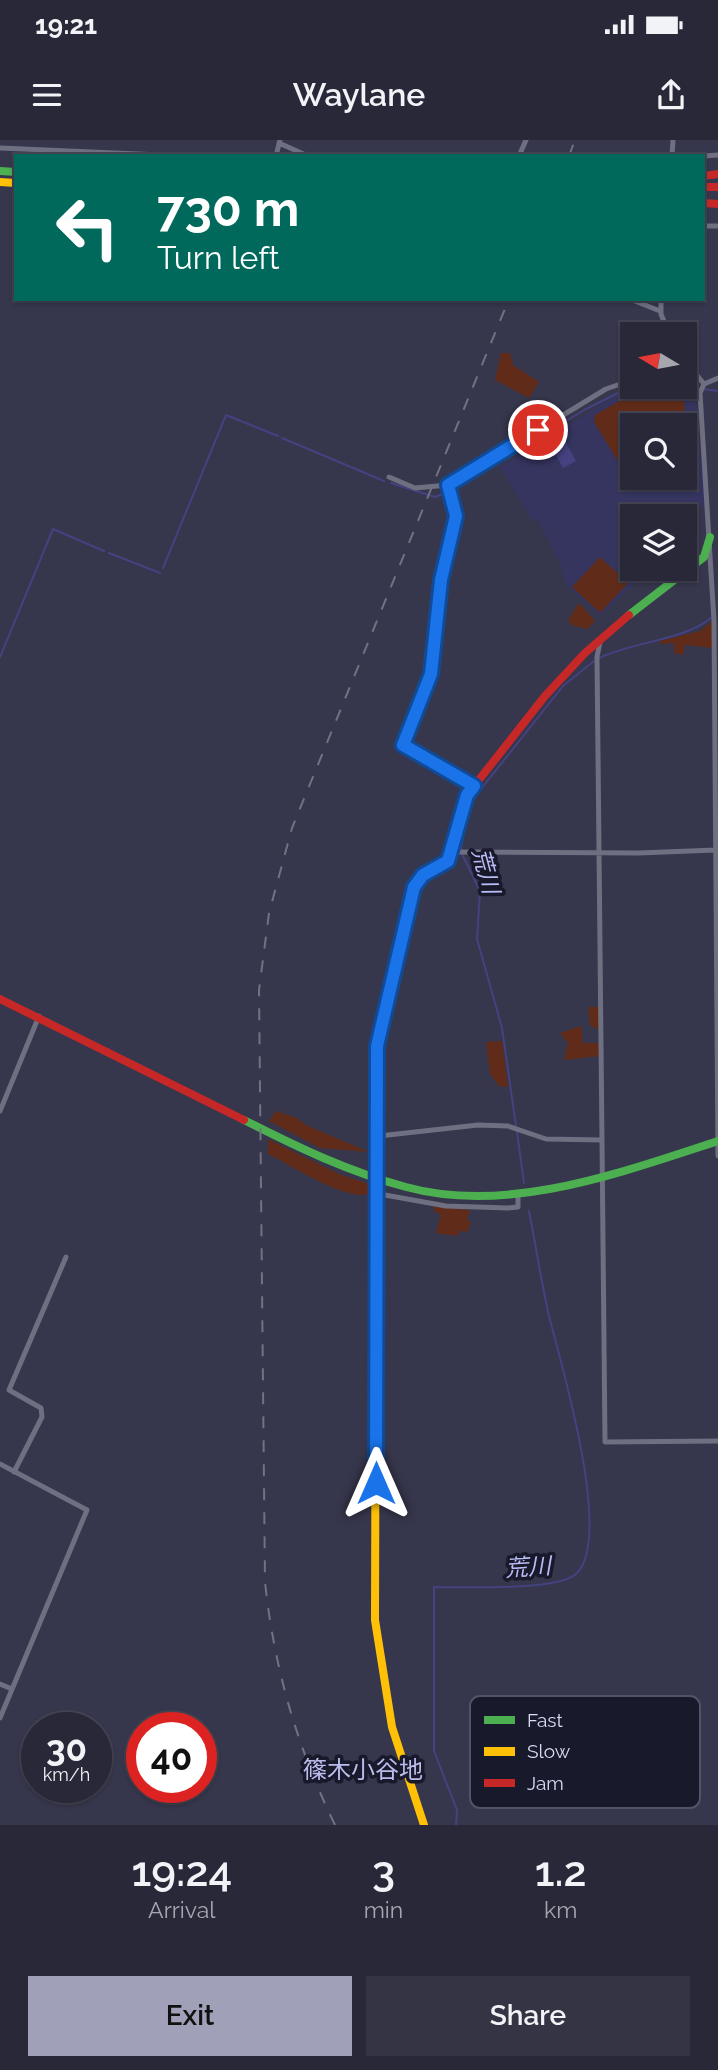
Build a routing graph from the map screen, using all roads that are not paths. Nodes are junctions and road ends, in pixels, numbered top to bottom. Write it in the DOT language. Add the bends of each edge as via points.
graph roads {
  1 [pos="280,141"];
  2 [pos="0,148"];
  3 [pos="138,154"];
  4 [pos="304,154"];
  5 [pos="635,301"];
  6 [pos="661,301"];
  7 [pos="660,311"];
  8 [pos="664,322"];
  9 [pos="697,376"];
  10 [pos="718,378"];
  11 [pos="620,384"];
  12 [pos="703,385"];
  13 [pos="389,477"];
  14 [pos="449,486"];
  15 [pos="710,537"];
  16 [pos="715,597"];
  17 [pos="600,642"];
  18 [pos="474,786"];
  19 [pos="717,831"];
  20 [pos="715,849"];
  21 [pos="458,852"];
  22 [pos="599,853"];
  23 [pos="0,999"];
  24 [pos="39,1016"];
  25 [pos="0,1111"];
  26 [pos="379,1136"];
  27 [pos="602,1140"];
  28 [pos="717,1141"];
  29 [pos="718,1156"];
  30 [pos="602,1178"];
  31 [pos="518,1194"];
  32 [pos="379,1200"];
  33 [pos="65,1257"];
  34 [pos="718,1441"];
  35 [pos="0,1464"];
  36 [pos="14,1472"];
  37 [pos="0,1684"];
  38 [pos="12,1689"];
  39 [pos="0,1718"];
  40 [pos="424,1825"];
  1 -- 4 [label="street"];
  2 -- 3 [label="street"];
  5 -- 7 [label="street"];
  6 -- 7 [label="street"];
  7 -- 8 [label="street"];
  9 -- 12 [label="street"];
  10 -- 12 [label="street"];
  11 -- 14 [label="street"];
  12 -- 15 [label="street"];
  13 -- 14 [label="street" via="415,488"];
  14 -- 18 [label="street" via="456,516 441,580 431,674 403,745"];
  15 -- 16 [label="street"];
  15 -- 17 [label="main road" via="705,557 661,588"];
  16 -- 19 [label="street"];
  17 -- 18 [label="main road" via="553,687"];
  17 -- 22 [label="street"];
  18 -- 21 [label="main road" via="467,795"];
  19 -- 20 [label="street"];
  20 -- 22 [label="street"];
  20 -- 28 [label="street"];
  21 -- 22 [label="street"];
  21 -- 26 [label="main road" via="418,880 411,898 377,1046"];
  22 -- 27 [label="street"];
  23 -- 24 [label="main road"];
  24 -- 25 [label="street"];
  24 -- 31 [label="main road" via="322,1160 369,1177 446,1194"];
  26 -- 27 [label="street" via="478,1125 514,1127 546,1139"];
  26 -- 32 [label="main road"];
  27 -- 30 [label="street"];
  28 -- 29 [label="street"];
  28 -- 30 [label="main road"];
  30 -- 31 [label="main road"];
  30 -- 34 [label="street" via="606,1442"];
  31 -- 32 [label="street" via="518,1207 508,1208 446,1206 385,1195"];
  32 -- 40 [label="main road" via="375,1620 392,1727"];
  33 -- 36 [label="street" via="9,1390 41,1408 43,1417"];
  35 -- 36 [label="street"];
  36 -- 38 [label="street" via="86,1510"];
  37 -- 38 [label="street"];
  38 -- 39 [label="street"];
}
